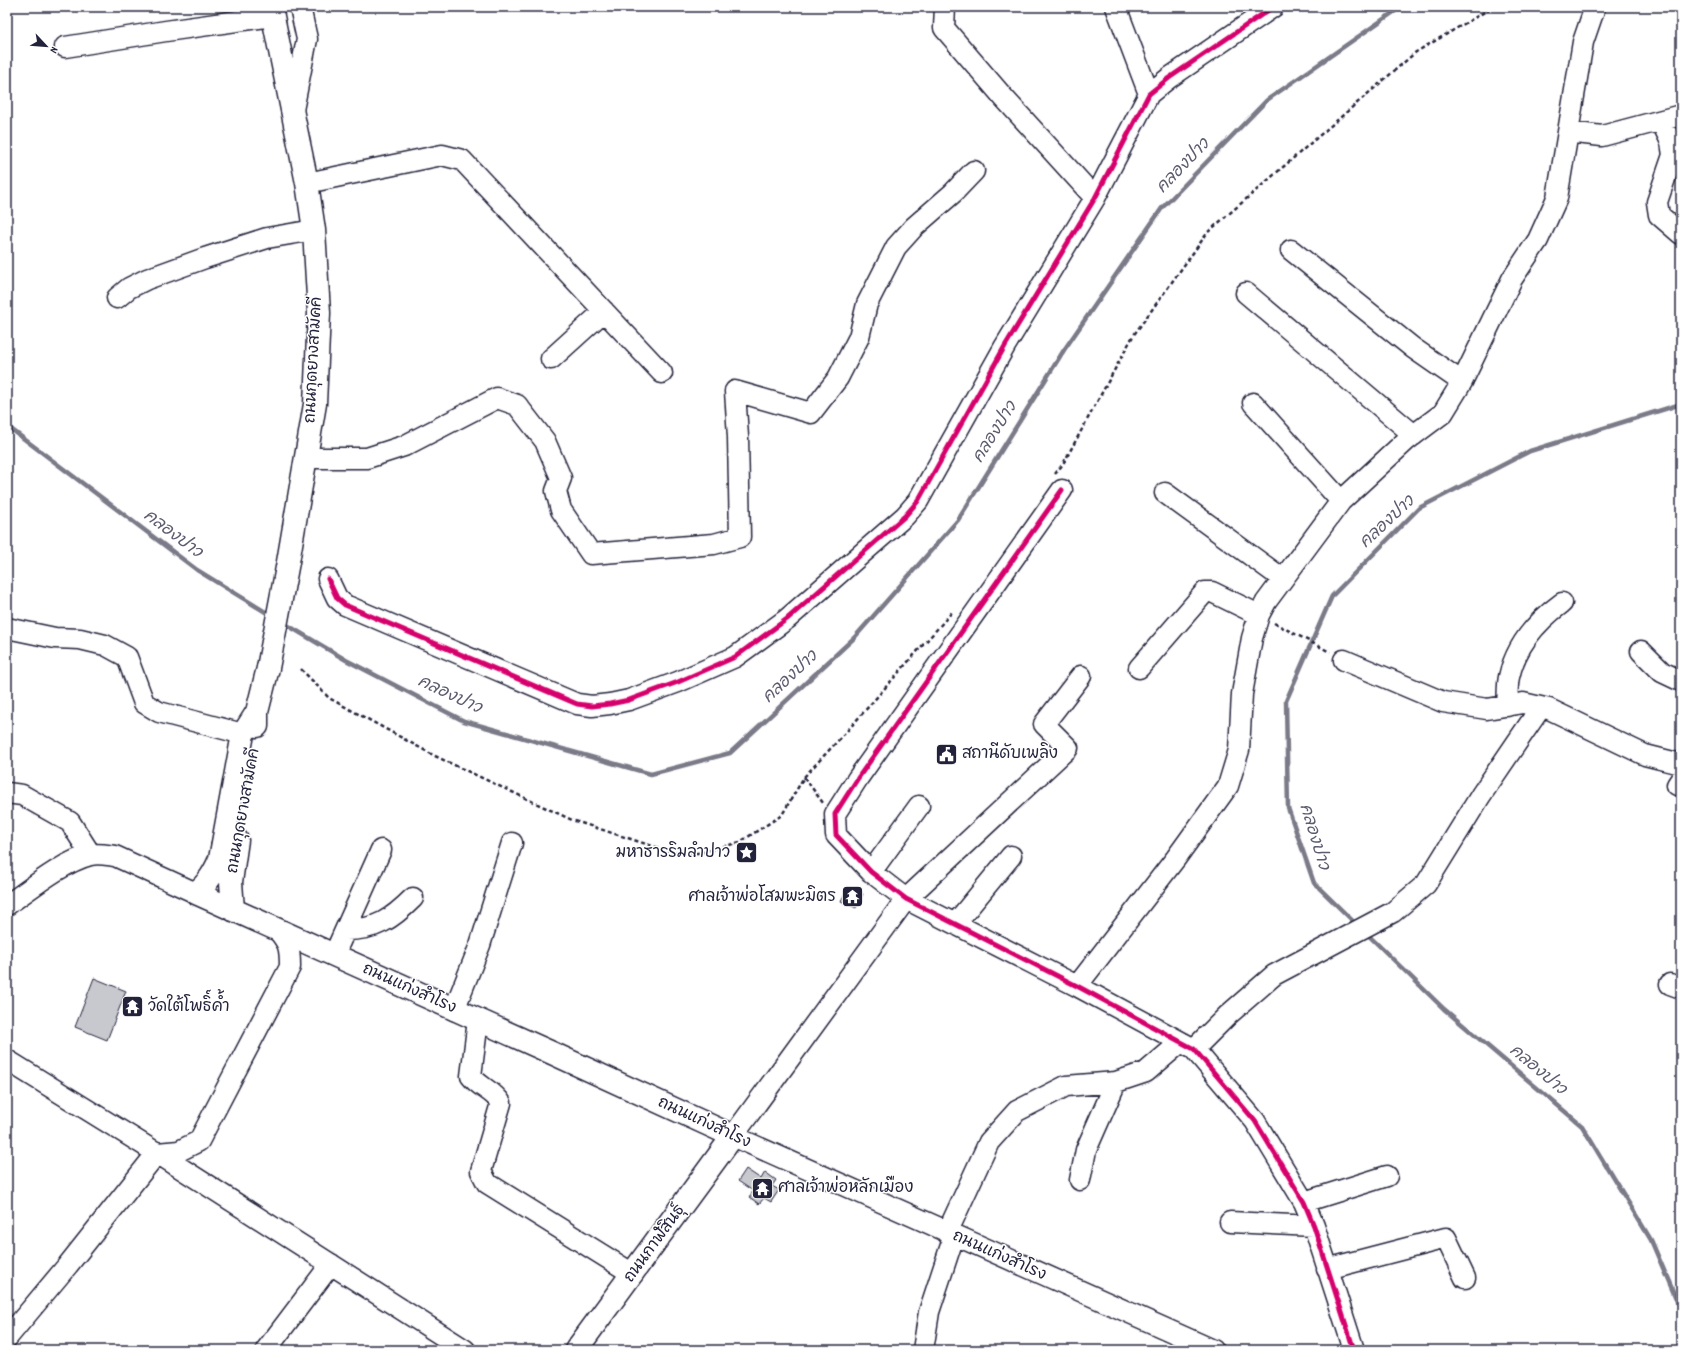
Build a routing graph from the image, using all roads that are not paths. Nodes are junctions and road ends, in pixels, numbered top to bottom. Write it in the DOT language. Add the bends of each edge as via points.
graph roads {
  1 [pos="300,7"];
  2 [pos="944,7"];
  3 [pos="1116,7"];
  4 [pos="1273,7"];
  5 [pos="1595,7"];
  6 [pos="272,12"];
  7 [pos="65,47"];
  8 [pos="1149,94"];
  9 [pos="293,114"];
  10 [pos="1681,115"];
  11 [pos="1661,121"];
  12 [pos="1568,132"];
  13 [pos="974,171"];
  14 [pos="306,183"];
  15 [pos="1095,198"];
  16 [pos="314,230"];
  17 [pos="1681,234"];
  18 [pos="1291,250"];
  19 [pos="1246,293"];
  20 [pos="117,298"];
  21 [pos="604,311"];
  22 [pos="551,359"];
  23 [pos="662,373"];
  24 [pos="1462,382"];
  25 [pos="1253,403"];
  26 [pos="1414,435"];
  27 [pos="306,458"];
  28 [pos="1062,490"];
  29 [pos="1165,494"];
  30 [pos="1341,501"];
  31 [pos="328,579"];
  32 [pos="1283,579"];
  33 [pos="1562,603"];
  34 [pos="1259,615"];
  35 [pos="7,628"];
  36 [pos="1641,651"];
  37 [pos="1344,660"];
  38 [pos="1139,668"];
  39 [pos="1081,676"];
  40 [pos="1681,681"];
  41 [pos="1508,706"];
  42 [pos="1541,707"];
  43 [pos="257,712"];
  44 [pos="243,734"];
  45 [pos="1681,764"];
  46 [pos="7,793"];
  47 [pos="918,806"];
  48 [pos="512,843"];
  49 [pos="382,850"];
  50 [pos="91,855"];
  51 [pos="1011,856"];
  52 [pos="871,872"];
  53 [pos="196,893"];
  54 [pos="413,898"];
  55 [pos="906,899"];
  56 [pos="7,905"];
  57 [pos="233,910"];
  58 [pos="955,924"];
  59 [pos="277,929"];
  60 [pos="346,930"];
  61 [pos="330,954"];
  62 [pos="290,967"];
  63 [pos="1077,986"];
  64 [pos="454,1010"];
  65 [pos="478,1020"];
  66 [pos="1187,1045"];
  67 [pos="7,1060"];
  68 [pos="1116,1082"];
  69 [pos="733,1136"];
  70 [pos="199,1141"];
  71 [pos="157,1153"];
  72 [pos="1387,1176"];
  73 [pos="1080,1180"];
  74 [pos="201,1182"];
  75 [pos="1304,1202"];
  76 [pos="1230,1222"];
  77 [pos="1314,1226"];
  78 [pos="951,1234"];
  79 [pos="331,1264"];
  80 [pos="1327,1269"];
  81 [pos="633,1274"];
  82 [pos="1465,1278"];
  83 [pos="7,1338"];
  84 [pos="266,1350"];
  85 [pos="465,1350"];
  86 [pos="576,1350"];
  87 [pos="923,1350"];
  88 [pos="1213,1350"];
  89 [pos="1354,1350"];
  1 -- 9 [label="street" via="307,38"];
  2 -- 15 [label="street" via="944,28"];
  3 -- 8 [label="street"];
  4 -- 8 [label="street"];
  5 -- 12 [label="street" via="1583,42"];
  6 -- 7 [label="street"];
  6 -- 9 [label="main road, ถนนกุดยางสามัคคี"];
  8 -- 15 [label="street"];
  9 -- 14 [label="main road, ถนนกุดยางสามัคคี"];
  10 -- 11 [label="street"];
  11 -- 12 [label="street" via="1602,136"];
  11 -- 17 [label="street" via="1671,142 1673,155 1656,202 1659,215"];
  12 -- 24 [label="street" via="1557,198 1538,240 1512,279"];
  13 -- 27 [label="street" via="896,247 867,304 859,337 838,378 811,413 735,391 740,537 714,544 591,554 561,510 556,491 561,478 545,441 517,405 497,398 404,446 367,458"];
  14 -- 16 [label="main road, ถนนกุดยางสามัคคี"];
  14 -- 21 [label="street" via="442,155 462,160"];
  15 -- 31 [label="street" via="1005,346 918,501 905,516 787,619 735,657 629,700 598,705 577,704 345,605 337,598"];
  16 -- 20 [label="street" via="267,238 205,258 147,279 129,288"];
  16 -- 27 [label="main road, ถนนกุดยางสามัคคี" via="319,313 315,404"];
  18 -- 24 [label="street" via="1413,348"];
  19 -- 26 [label="street"];
  21 -- 22 [label="street"];
  21 -- 23 [label="street"];
  24 -- 26 [label="street" via="1443,413"];
  25 -- 30 [label="street"];
  26 -- 30 [label="street"];
  27 -- 43 [label="main road, ถนนกุดยางสามัคคี" via="268,668"];
  28 -- 52 [label="street" via="862,771 835,814 836,834"];
  29 -- 32 [label="street"];
  30 -- 32 [label="street"];
  32 -- 34 [label="street"];
  33 -- 41 [label="street" via="1538,623 1521,646 1508,679"];
  34 -- 38 [label="street" via="1212,592 1205,592"];
  34 -- 63 [label="street" via="1252,638 1242,694 1240,750 1228,786"];
  35 -- 44 [label="street" via="105,645 127,657 144,703 159,712"];
  36 -- 40 [label="street" via="1662,672"];
  37 -- 41 [label="street" via="1443,702 1487,708"];
  39 -- 55 [label="street" via="1044,724 1068,748"];
  41 -- 42 [label="street" via="1523,703"];
  42 -- 45 [label="street" via="1645,755"];
  42 -- 66 [label="street" via="1481,795 1426,884 1393,912 1274,975 1228,1015"];
  43 -- 44 [label="main road, ถนนกุดยางสามัคคี"];
  43 -- 57 [label="main road, ถนนกุดยางสามัคคี" via="258,738 233,864"];
  44 -- 53 [label="main road, ถนนกุดยางสามัคคี" via="220,859 206,885"];
  46 -- 50 [label="street" via="22,795 70,822"];
  47 -- 52 [label="street"];
  48 -- 64 [label="street" via="480,945"];
  49 -- 60 [label="street"];
  50 -- 53 [label="street" via="115,856"];
  50 -- 56 [label="street" via="67,865"];
  51 -- 58 [label="street"];
  52 -- 55 [label="street"];
  53 -- 57 [label="main road, ถนนแก่งสำโรง"];
  54 -- 60 [label="street" via="388,919 372,927"];
  55 -- 58 [label="street"];
  55 -- 69 [label="street"];
  57 -- 59 [label="main road, ถนนแก่งสำโรง"];
  58 -- 63 [label="street"];
  59 -- 61 [label="main road, ถนนแก่งสำโรง"];
  59 -- 62 [label="street" via="290,949"];
  60 -- 61 [label="street"];
  61 -- 62 [label="street" via="304,957"];
  61 -- 64 [label="main road, ถนนแก่งสำโรง"];
  62 -- 70 [label="street"];
  63 -- 66 [label="street"];
  64 -- 65 [label="main road, ถนนแก่งสำโรง"];
  65 -- 69 [label="main road, ถนนแก่งสำโรง"];
  65 -- 81 [label="street" via="471,1076 496,1095 501,1103 482,1172 487,1184"];
  66 -- 68 [label="street" via="1146,1072"];
  66 -- 75 [label="street" via="1254,1121"];
  67 -- 71 [label="street"];
  68 -- 73 [label="street" via="1086,1150"];
  68 -- 78 [label="street" via="1066,1086 1017,1111 989,1142"];
  69 -- 78 [label="street, ถนนแก่งสำโรง"];
  69 -- 81 [label="main road, ถนนกาฬสินธุ์"];
  70 -- 71 [label="street" via="178,1152"];
  70 -- 74 [label="street" via="197,1160"];
  71 -- 74 [label="street"];
  71 -- 83 [label="street"];
  72 -- 75 [label="street"];
  74 -- 79 [label="street"];
  75 -- 77 [label="street"];
  76 -- 77 [label="street"];
  77 -- 80 [label="street"];
  78 -- 87 [label="street" via="929,1312"];
  78 -- 88 [label="street, ถนนแก่งสำโรง"];
  79 -- 84 [label="street"];
  79 -- 85 [label="street"];
  80 -- 82 [label="street" via="1446,1238"];
  80 -- 89 [label="street"];
  81 -- 86 [label="main road, ถนนกาฬสินธุ์"];
}
